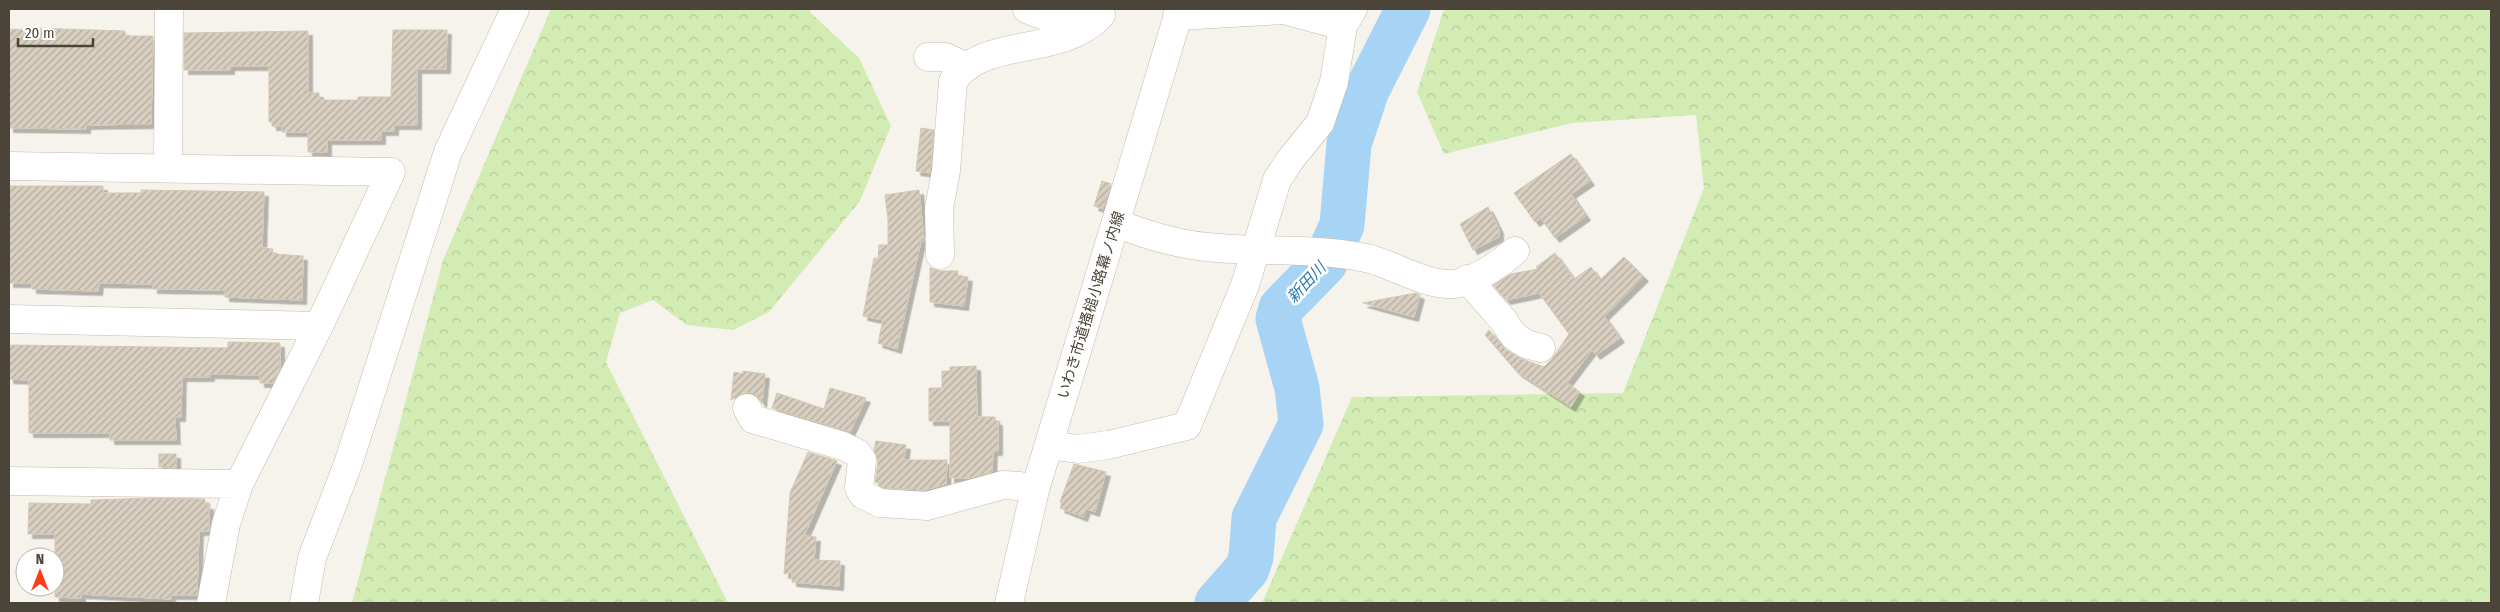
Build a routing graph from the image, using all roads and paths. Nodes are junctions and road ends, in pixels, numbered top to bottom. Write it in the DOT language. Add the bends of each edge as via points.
graph roads {
  1 [pos="169,9"];
  2 [pos="515,9"];
  3 [pos="1027,9"];
  4 [pos="1109,12"];
  5 [pos="1179,12"];
  6 [pos="1348,17"];
  7 [pos="928,56"];
  8 [pos="967,67"];
  9 [pos="9,166"];
  10 [pos="168,167"];
  11 [pos="1116,223"];
  12 [pos="1256,249"];
  13 [pos="1515,251"];
  14 [pos="940,255"];
  15 [pos="1467,279"];
  16 [pos="9,319"];
  17 [pos="319,326"];
  18 [pos="1541,348"];
  19 [pos="748,408"];
  20 [pos="1048,445"];
  21 [pos="9,481"];
  22 [pos="239,484"];
  23 [pos="1035,490"];
  24 [pos="211,603"];
  25 [pos="304,603"];
  26 [pos="1008,603"];
  1 -- 10 [label="street"];
  2 -- 25 [label="street" via="448,152 348,464 312,558"];
  3 -- 4 [label="street" via="1042,16 1066,19"];
  4 -- 8 [label="street" via="1090,27 1062,40 987,56"];
  5 -- 6 [label="street" via="1284,10"];
  5 -- 11 [label="street, いわき市道搔槌小路幕ノ内線"];
  6 -- 12 [label="street" via="1338,48 1334,82 1320,123 1277,180"];
  7 -- 8 [label="street" via="945,56"];
  8 -- 14 [label="street" via="953,81 946,171 939,208"];
  9 -- 10 [label="street"];
  10 -- 17 [label="street" via="391,172"];
  11 -- 12 [label="street" via="1150,237 1208,248"];
  11 -- 20 [label="street, いわき市道搔槌小路幕ノ内線"];
  12 -- 15 [label="street" via="1368,258 1436,283 1460,283"];
  12 -- 20 [label="street" via="1245,286 1187,426 1093,447 1078,449"];
  13 -- 15 [label="street" via="1498,266"];
  15 -- 18 [label="street" via="1514,336"];
  16 -- 17 [label="street"];
  17 -- 22 [label="street"];
  19 -- 23 [label="street" via="753,419 844,446 857,453 862,460 859,488 863,496 880,503 927,506 1004,485"];
  20 -- 23 [label="street, いわき市道搔槌小路幕ノ内線"];
  21 -- 22 [label="street"];
  22 -- 24 [label="street" via="226,524"];
  23 -- 26 [label="street, いわき市道搔槌小路幕ノ内線"];
}
